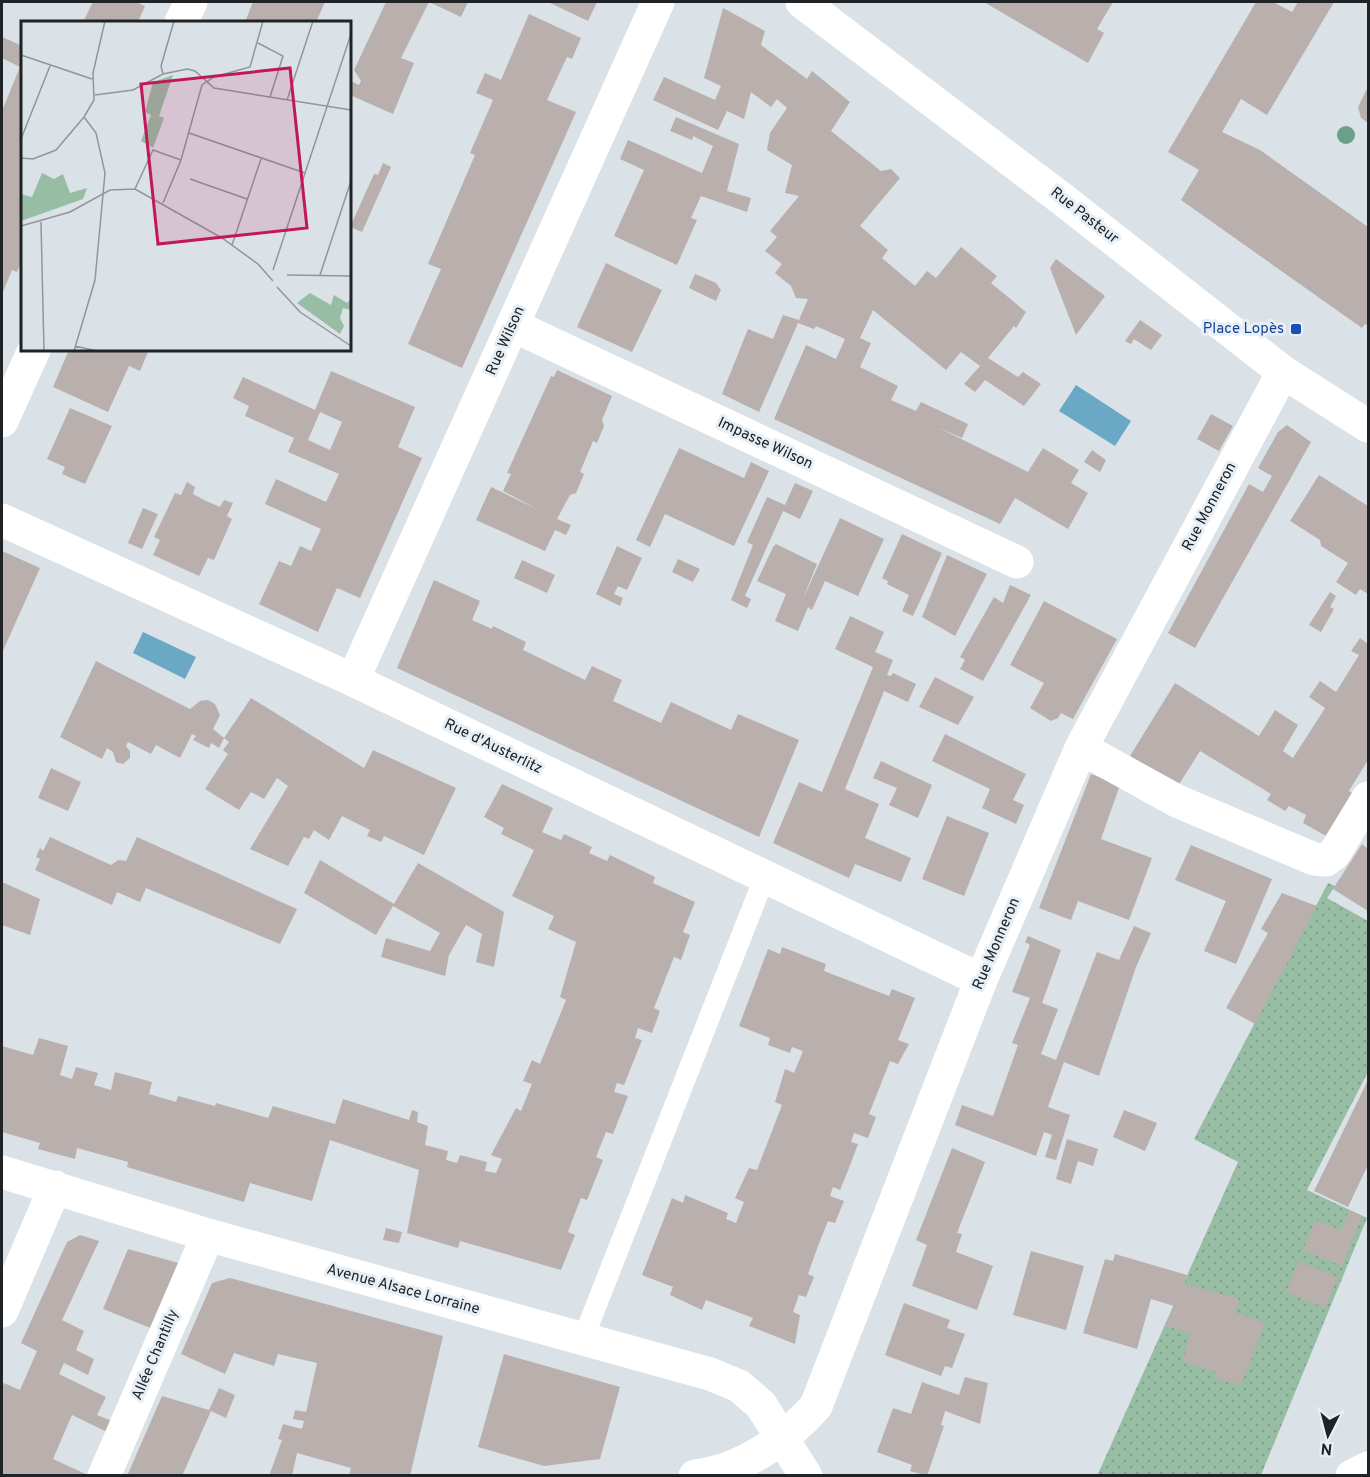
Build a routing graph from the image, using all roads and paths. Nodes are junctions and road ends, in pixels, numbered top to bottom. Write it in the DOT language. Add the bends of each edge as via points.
graph roads {
  1 [pos="191,2"];
  2 [pos="658,2"];
  3 [pos="802,2"];
  4 [pos="182,21"];
  5 [pos="514,326"];
  6 [pos="34,351"];
  7 [pos="1283,372"];
  8 [pos="2,421"];
  9 [pos="1368,426"];
  10 [pos="2,520"];
  11 [pos="1017,562"];
  12 [pos="353,680"];
  13 [pos="1081,748"];
  14 [pos="1368,798"];
  15 [pos="765,876"];
  16 [pos="981,980"];
  17 [pos="2,1172"];
  18 [pos="55,1187"];
  19 [pos="208,1235"];
  20 [pos="2,1311"];
  21 [pos="584,1339"];
  22 [pos="783,1439"];
  23 [pos="1368,1467"];
  24 [pos="104,1476"];
  25 [pos="695,1476"];
  26 [pos="806,1476"];
  27 [pos="1352,1476"];
  1 -- 4 [label="street"];
  2 -- 5 [label="street, Rue Wilson"];
  3 -- 7 [label="street, Rue Pasteur"];
  5 -- 11 [label="street, Impasse Wilson"];
  5 -- 12 [label="street, Rue Wilson"];
  6 -- 8 [label="street"];
  7 -- 9 [label="street, Rue Pasteur"];
  7 -- 13 [label="street, Rue Monneron"];
  10 -- 12 [label="street, Rue d'Austerlitz"];
  12 -- 15 [label="street, Rue d'Austerlitz"];
  13 -- 14 [label="street" via="1177,801 1314,859 1326,860 1334,854"];
  13 -- 16 [label="street, Rue Monneron"];
  15 -- 16 [label="street, Rue d'Austerlitz"];
  15 -- 21 [label="lane"];
  16 -- 22 [label="street, Rue Monneron" via="830,1377 816,1406"];
  17 -- 18 [label="street, Avenue Alsace Lorraine"];
  18 -- 19 [label="street, Avenue Alsace Lorraine"];
  18 -- 20 [label="street"];
  19 -- 21 [label="street, Avenue Alsace Lorraine"];
  19 -- 24 [label="street, Allée Chantilly"];
  21 -- 22 [label="street, Avenue Alsace Lorraine" via="710,1374 739,1386 761,1405"];
  22 -- 25 [label="street, Rue Monneron" via="735,1464"];
  22 -- 26 [label="street, Avenue Alsace Lorraine"];
  23 -- 27 [label="street"];
}
